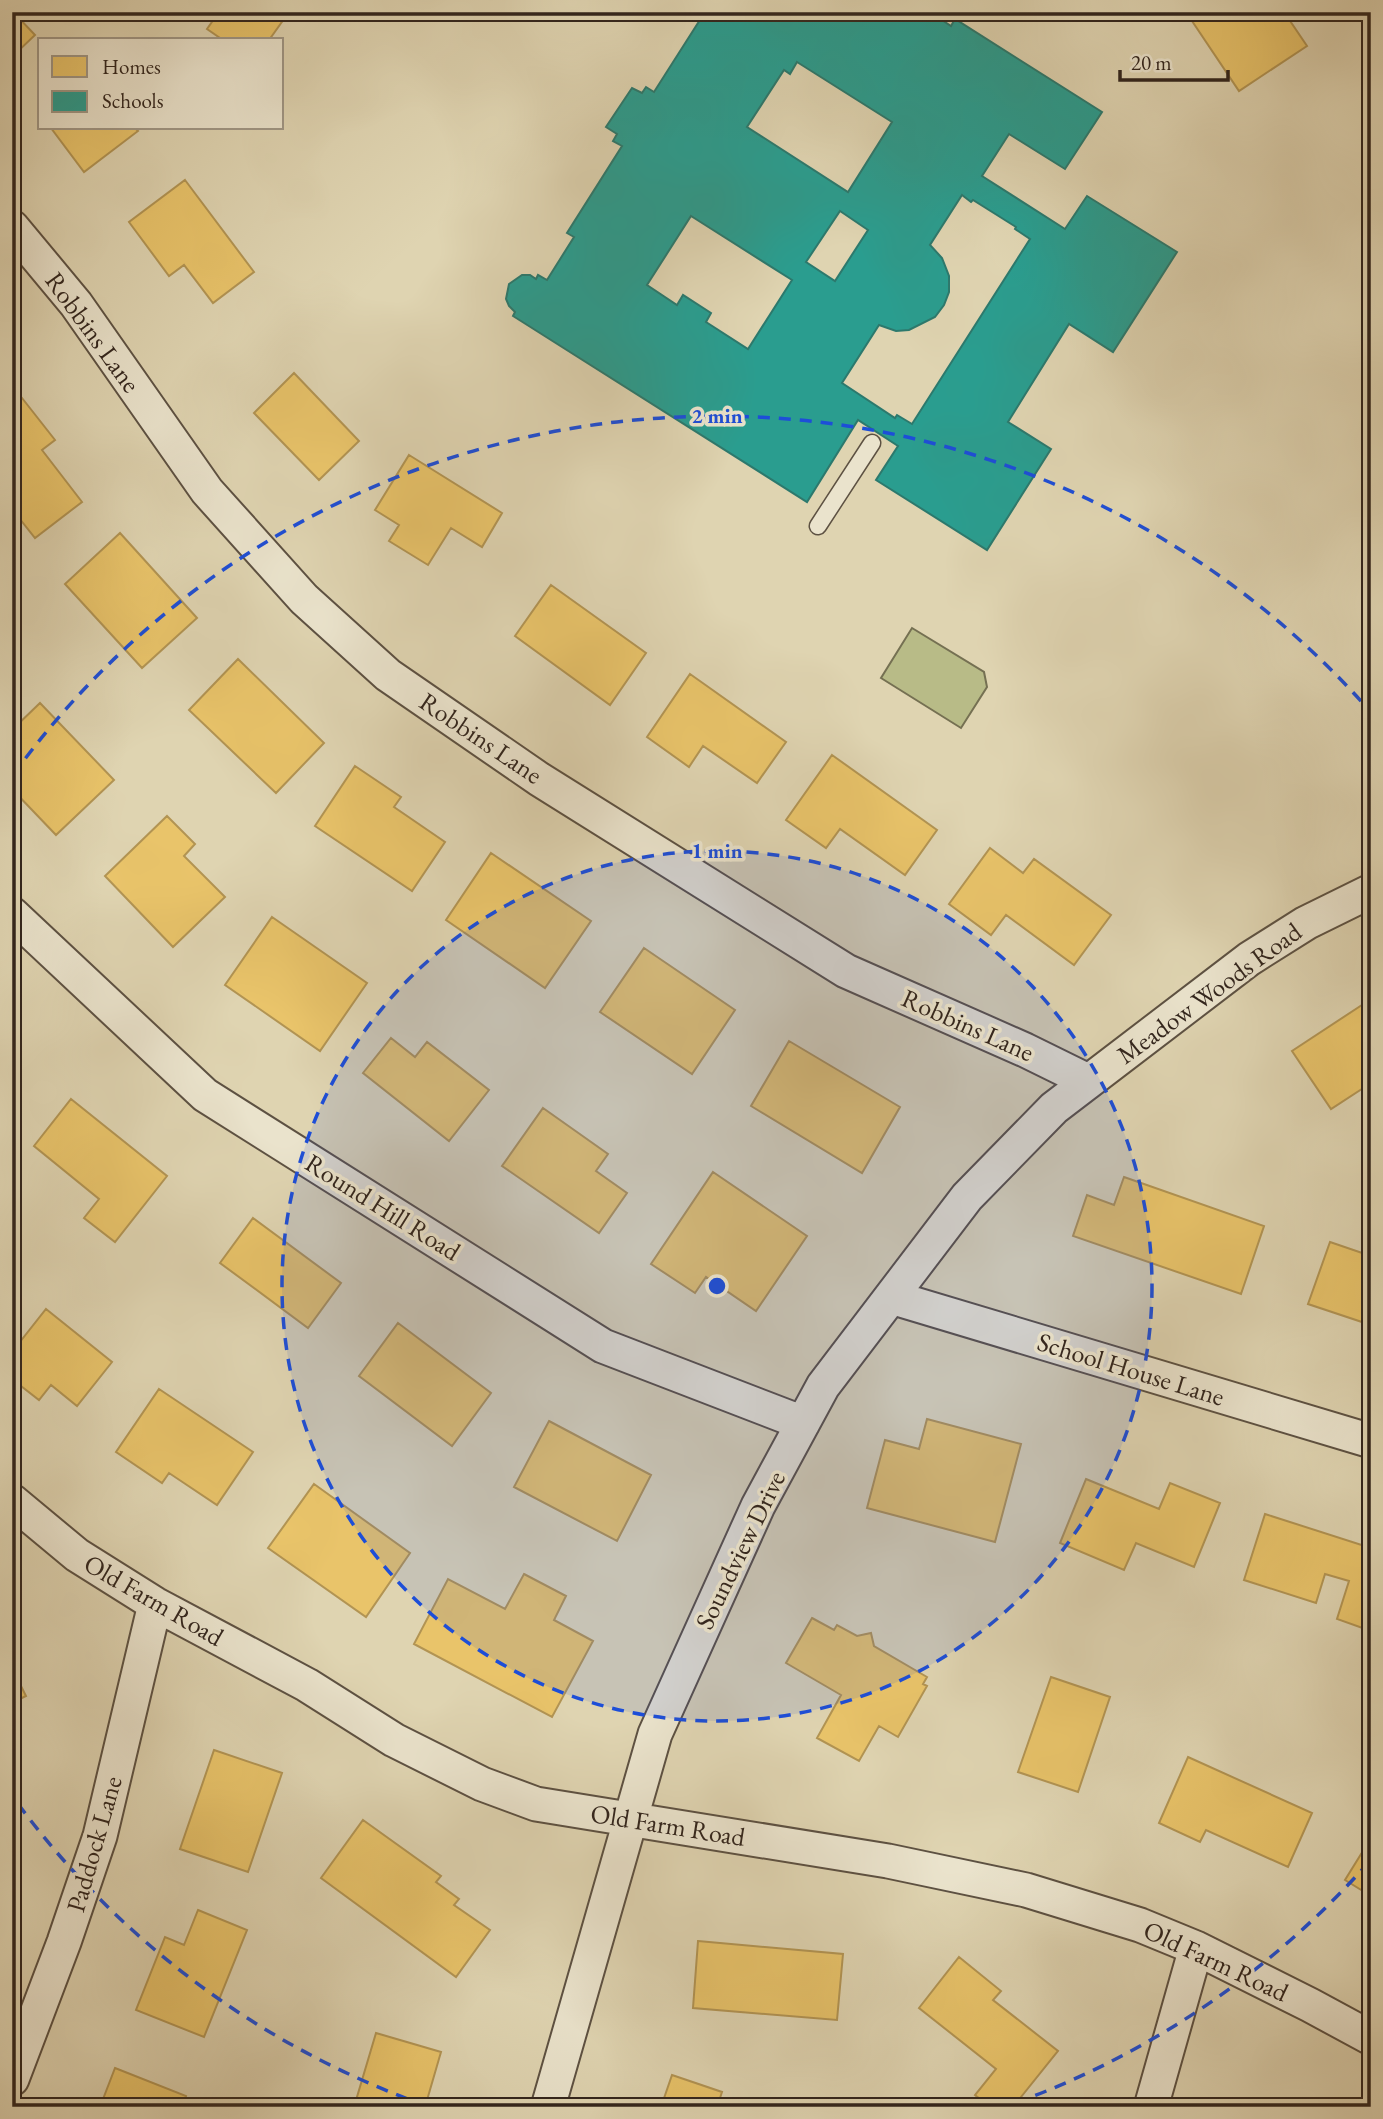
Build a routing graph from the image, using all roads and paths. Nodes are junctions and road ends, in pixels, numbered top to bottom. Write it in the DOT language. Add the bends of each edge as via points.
graph roads {
  1 [pos="12,227"];
  2 [pos="872,443"];
  3 [pos="818,526"];
  4 [pos="1371,891"];
  5 [pos="12,914"];
  6 [pos="1088,1081"];
  7 [pos="891,1297"];
  8 [pos="803,1423"];
  9 [pos="1371,1441"];
  10 [pos="12,1501"];
  11 [pos="155,1604"];
  12 [pos="631,1818"];
  13 [pos="1196,1948"];
  14 [pos="1371,2038"];
  15 [pos="12,2079"];
  16 [pos="548,2107"];
  17 [pos="1151,2107"];
  1 -- 6 [label="street, Robbins Lane" via="76,304 207,491 304,599 388,675 539,779 846,971"];
  2 -- 3 [label="lane"];
  4 -- 6 [label="street, Meadow Woods Road" via="1306,923 1249,959"];
  5 -- 8 [label="street, Round Hill Road" via="205,1094 603,1346"];
  6 -- 7 [label="street, Soundview Drive" via="1054,1108 967,1197"];
  7 -- 8 [label="street, Soundview Drive" via="823,1386"];
  7 -- 9 [label="street, School House Lane"];
  8 -- 12 [label="street, Soundview Drive" via="758,1506 655,1734"];
  10 -- 11 [label="street, Old Farm Road" via="77,1555"];
  11 -- 12 [label="street, Old Farm Road" via="307,1685 394,1740 482,1784 536,1804"];
  11 -- 15 [label="street, Paddock Lane" via="100,1836"];
  12 -- 13 [label="street, Old Farm Road" via="888,1861 1026,1890 1140,1925"];
  12 -- 16 [label="street, Soundview Drive"];
  13 -- 14 [label="street, Old Farm Road"];
  13 -- 17 [label="street"];
}
